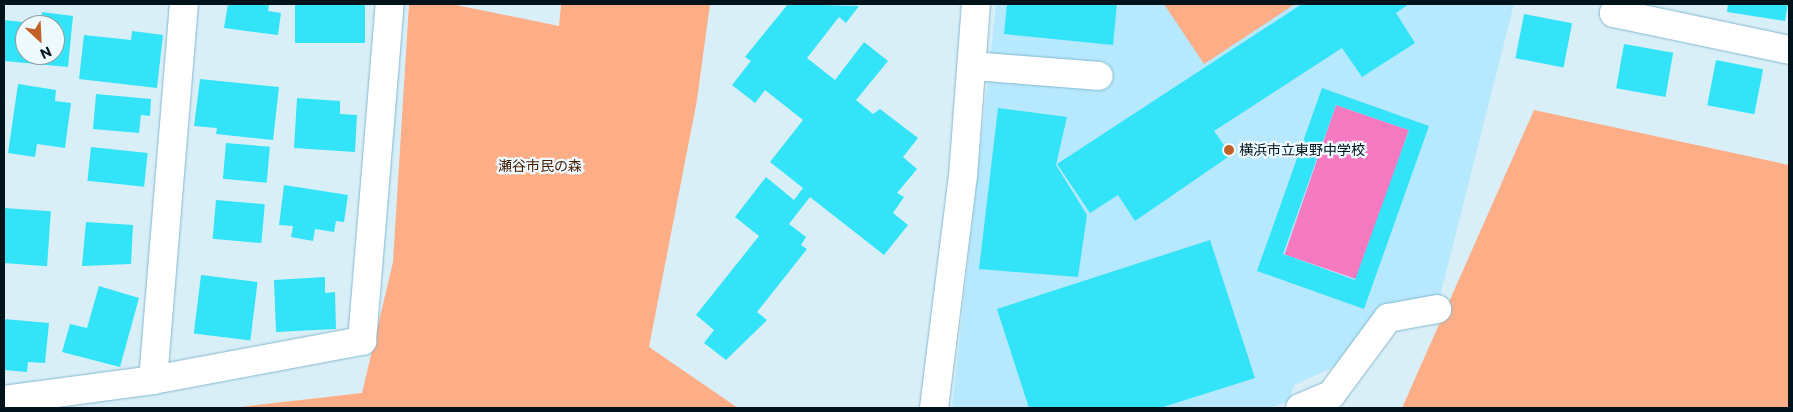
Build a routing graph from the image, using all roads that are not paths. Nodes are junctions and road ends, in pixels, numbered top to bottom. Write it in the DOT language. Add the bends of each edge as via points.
graph roads {
  1 [pos="184,4"];
  2 [pos="390,4"];
  3 [pos="976,4"];
  4 [pos="1618,4"];
  5 [pos="1789,50"];
  6 [pos="972,66"];
  7 [pos="1099,76"];
  8 [pos="1437,309"];
  9 [pos="153,380"];
  10 [pos="4,400"];
  11 [pos="934,408"];
  12 [pos="1300,408"];
  1 -- 9 [label="street"];
  2 -- 9 [label="street" via="362,341"];
  3 -- 6 [label="street"];
  4 -- 5 [label="street" via="1614,13"];
  6 -- 7 [label="street"];
  6 -- 11 [label="street" via="963,176"];
  8 -- 12 [label="street" via="1388,318 1331,395"];
  9 -- 10 [label="street"];
}
